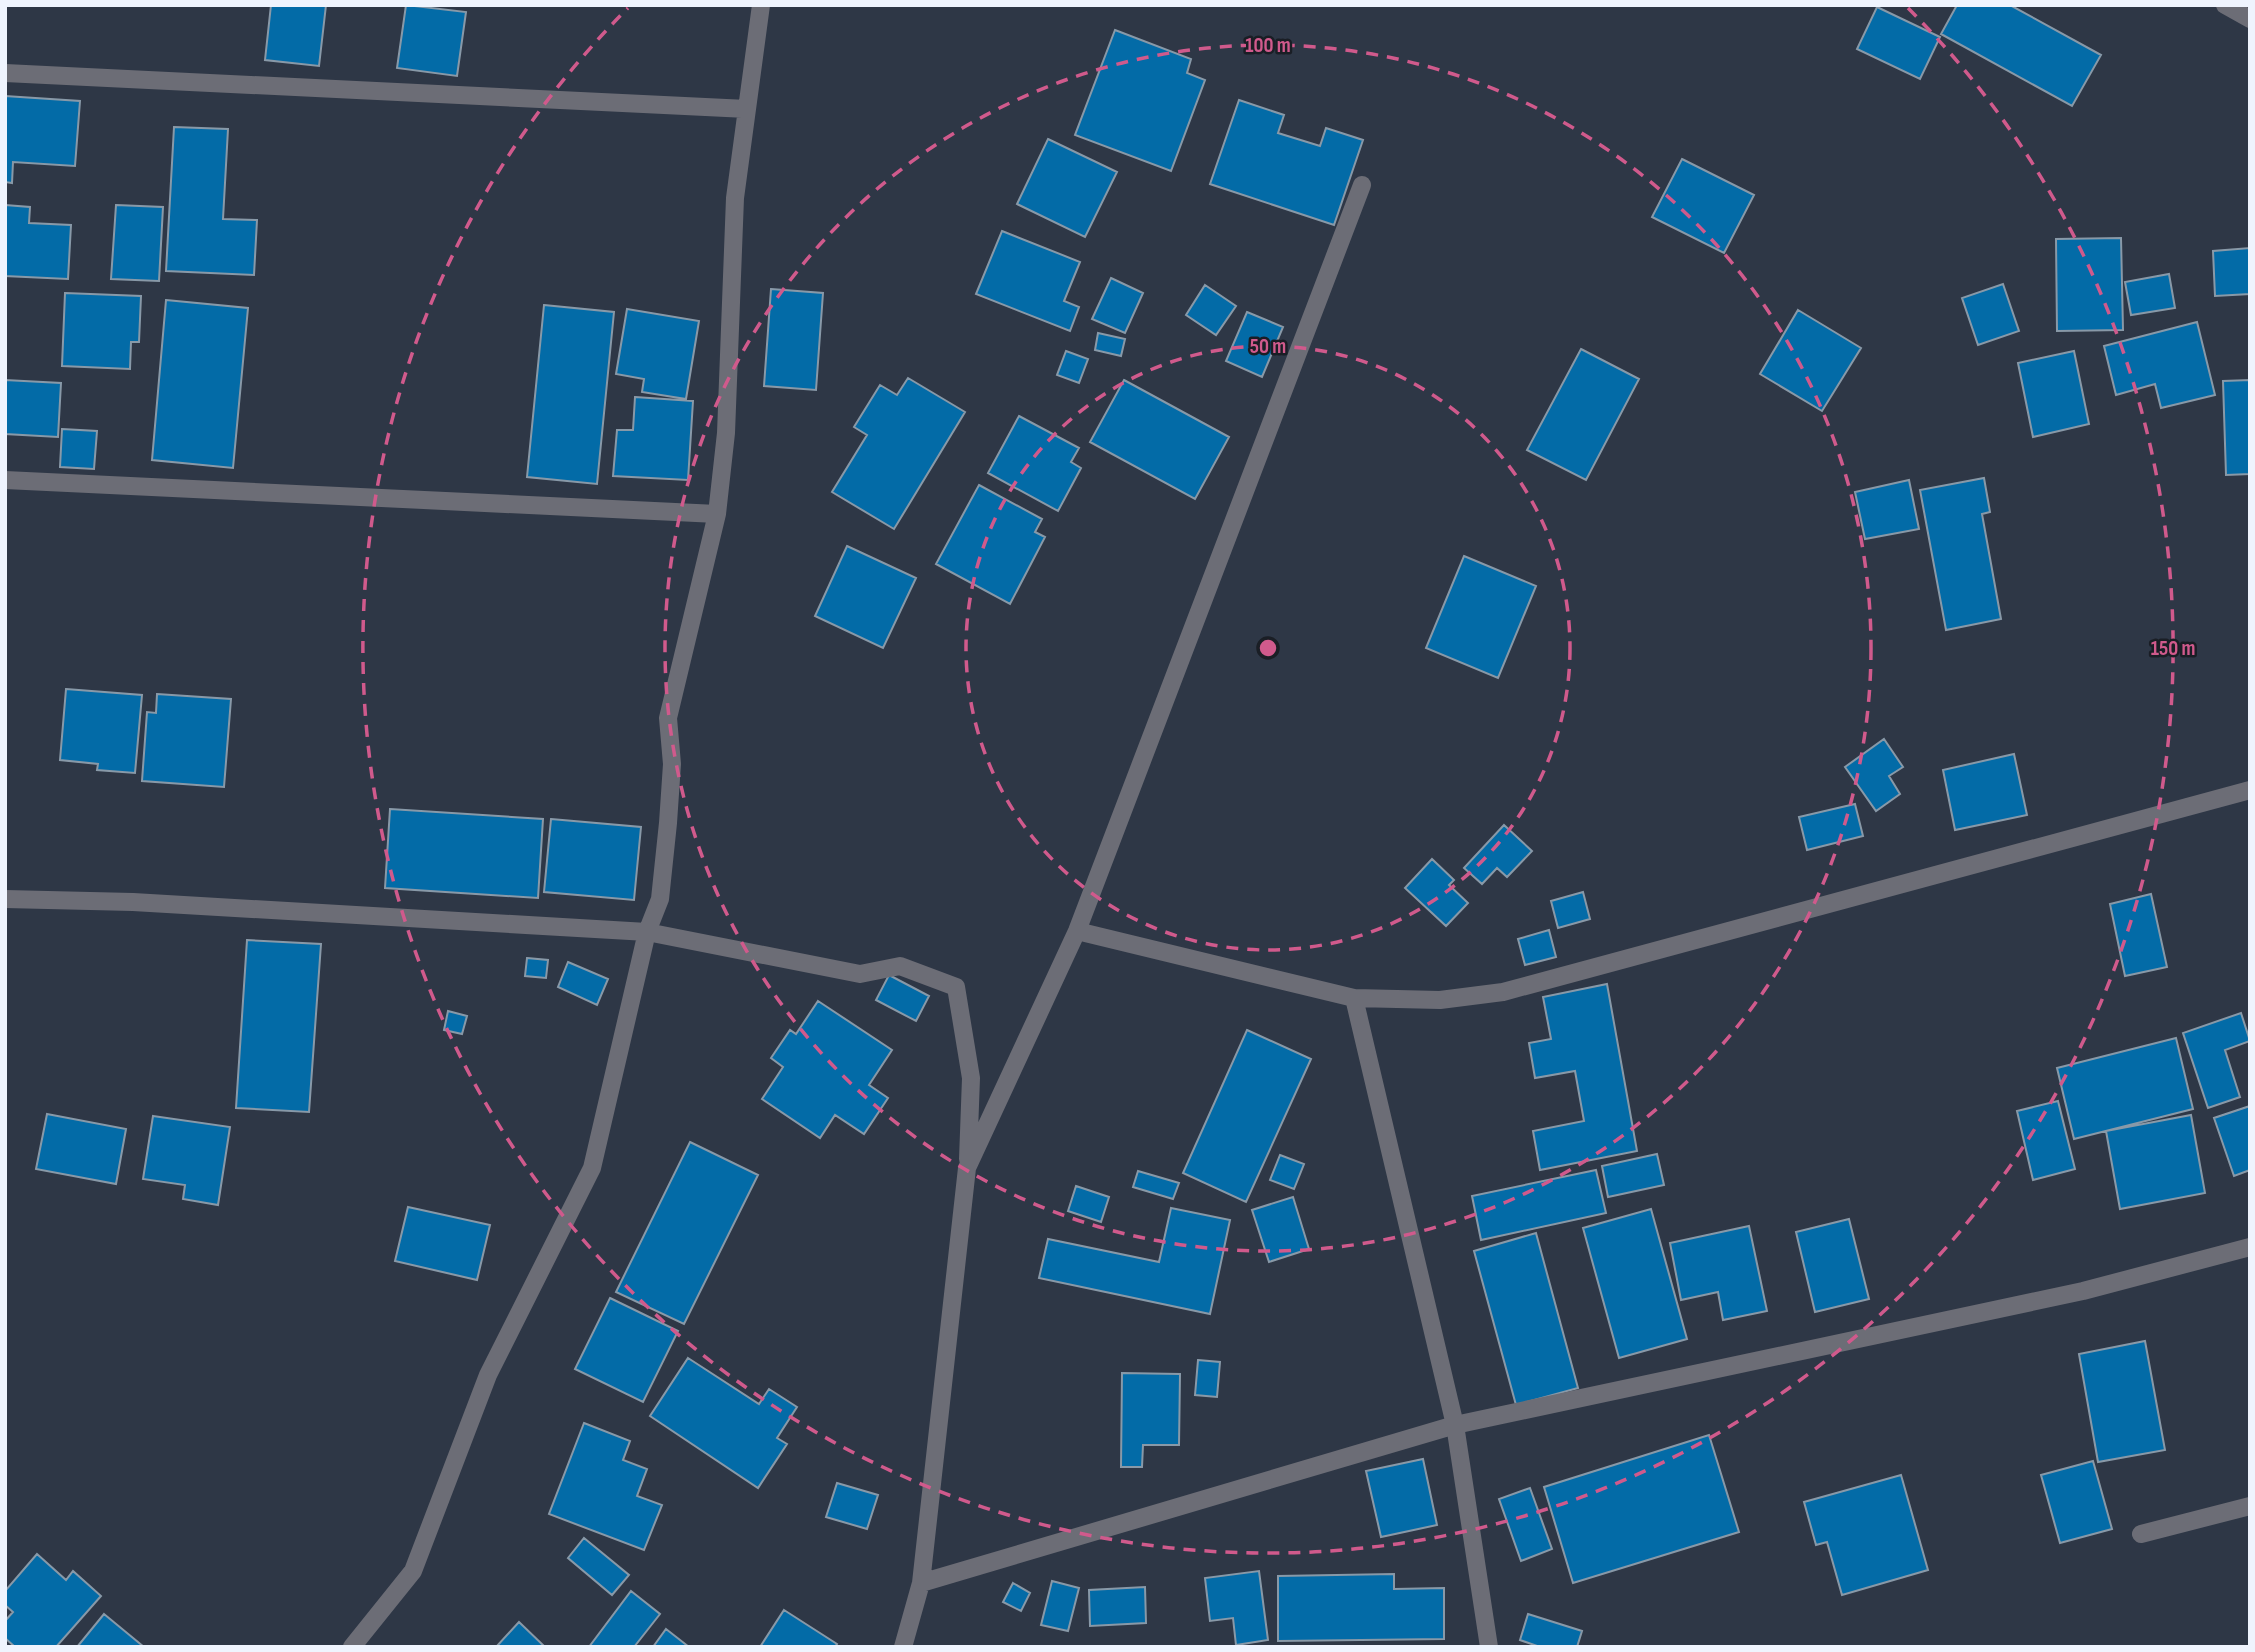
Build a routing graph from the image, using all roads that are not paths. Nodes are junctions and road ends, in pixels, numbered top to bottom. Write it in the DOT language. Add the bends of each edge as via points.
graph roads {
  1 [pos="761,5"];
  2 [pos="2225,5"];
  3 [pos="2250,19"];
  4 [pos="5,73"];
  5 [pos="747,109"];
  6 [pos="1362,185"];
  7 [pos="5,481"];
  8 [pos="718,514"];
  9 [pos="2250,790"];
  10 [pos="5,899"];
  11 [pos="1077,931"];
  12 [pos="647,932"];
  13 [pos="1354,998"];
  14 [pos="967,1168"];
  15 [pos="2250,1247"];
  16 [pos="1455,1425"];
  17 [pos="2250,1506"];
  18 [pos="2141,1534"];
  19 [pos="921,1583"];
  20 [pos="352,1647"];
  21 [pos="903,1647"];
  22 [pos="1489,1647"];
  1 -- 5 [label="street"];
  2 -- 3 [label="street"];
  4 -- 5 [label="street"];
  5 -- 8 [label="street" via="735,198 726,433"];
  6 -- 11 [label="street"];
  7 -- 8 [label="street"];
  8 -- 12 [label="street" via="668,718 672,764 668,823 660,899"];
  9 -- 13 [label="street" via="1503,992 1440,1000"];
  10 -- 12 [label="street" via="133,902"];
  11 -- 13 [label="street"];
  11 -- 14 [label="street"];
  12 -- 14 [label="street" via="860,974 900,966 956,987 971,1078"];
  12 -- 20 [label="street" via="592,1168 488,1375 413,1571"];
  13 -- 16 [label="street"];
  14 -- 19 [label="street"];
  15 -- 16 [label="street" via="2083,1291"];
  16 -- 19 [label="street"];
  16 -- 22 [label="street"];
  17 -- 18 [label="street"];
  19 -- 21 [label="street"];
}
